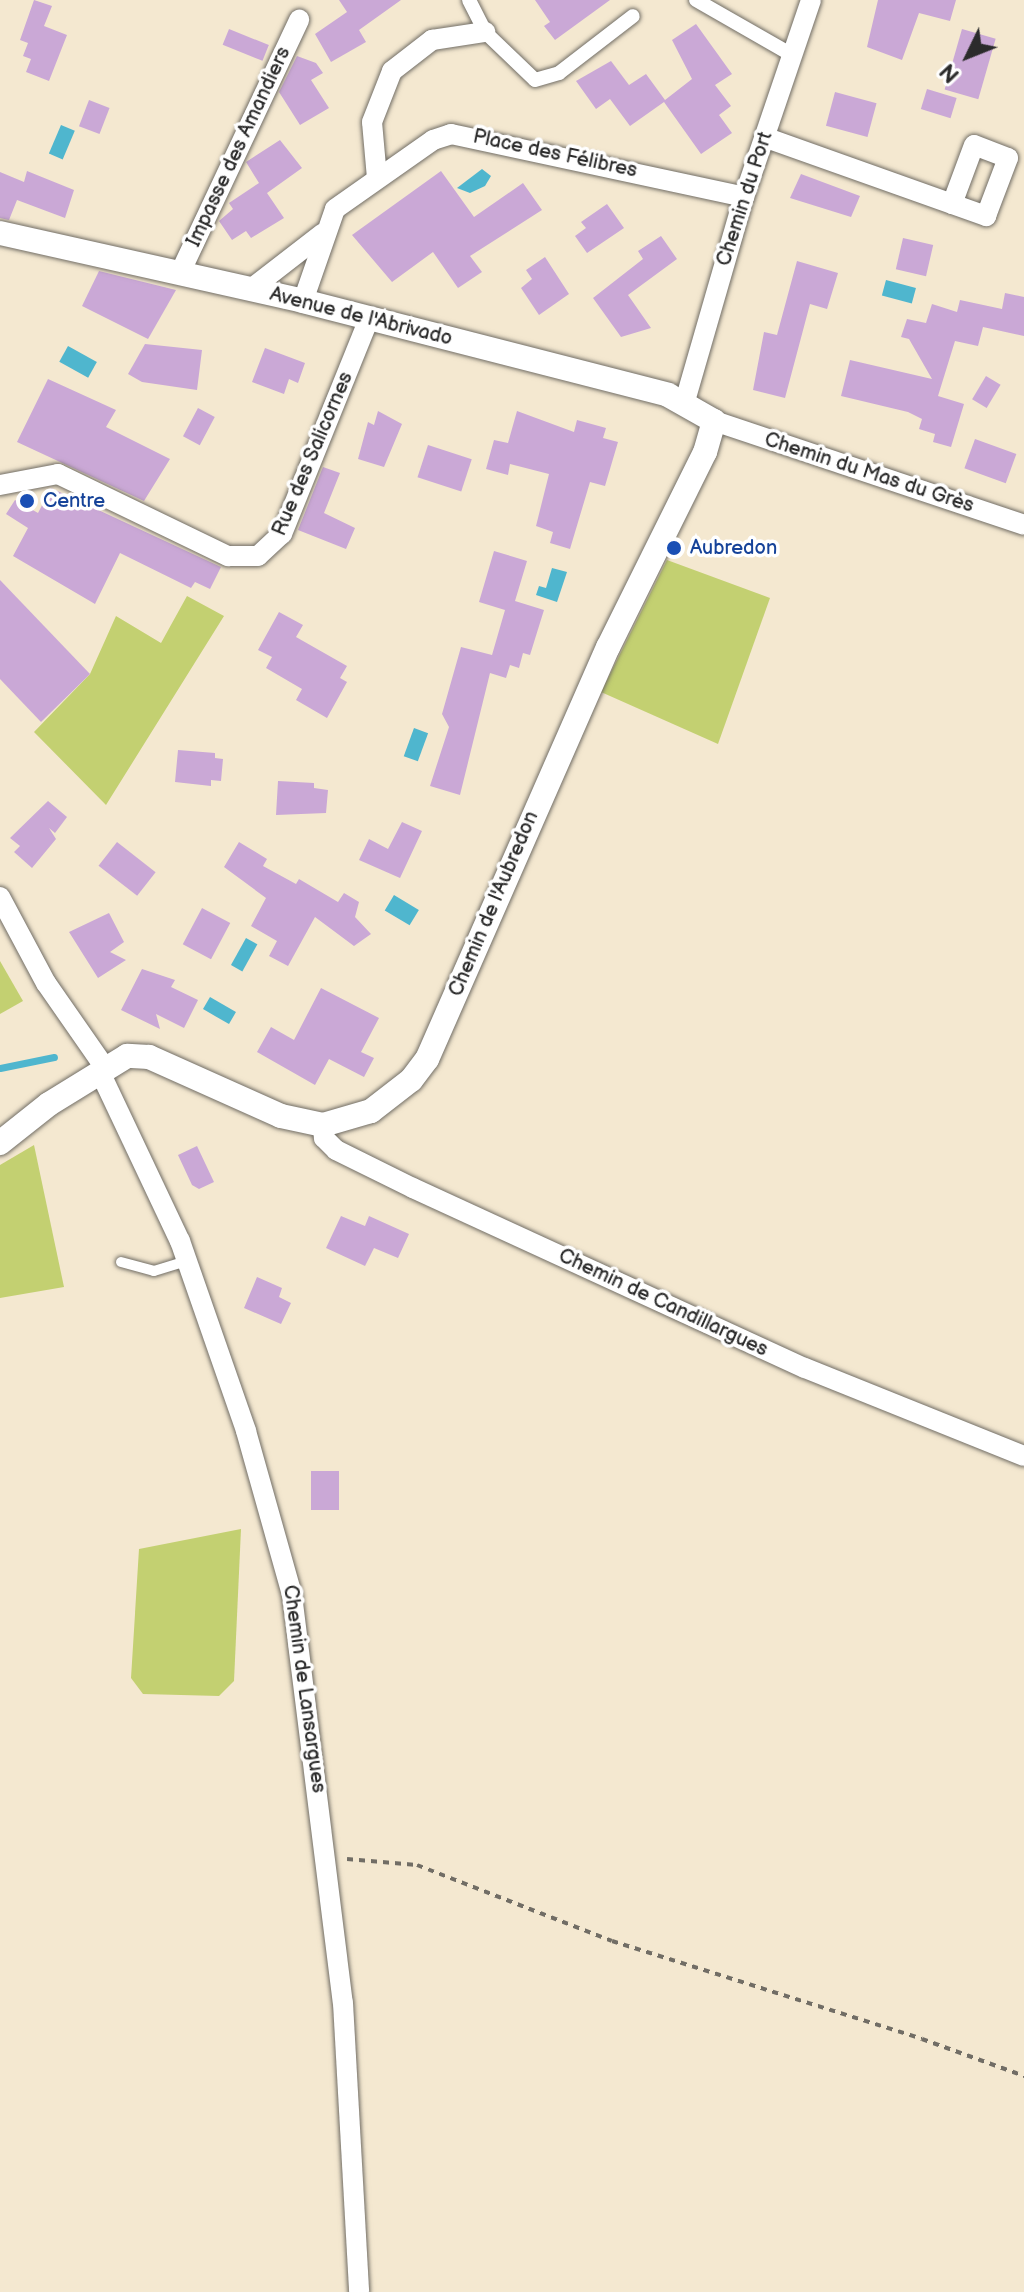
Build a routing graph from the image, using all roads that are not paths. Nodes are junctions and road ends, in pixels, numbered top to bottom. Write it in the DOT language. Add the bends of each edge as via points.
graph roads {
  1 [pos="469,0"];
  2 [pos="696,0"];
  3 [pos="811,0"];
  4 [pos="633,16"];
  5 [pos="299,20"];
  6 [pos="485,32"];
  7 [pos="792,55"];
  8 [pos="764,137"];
  9 [pos="377,178"];
  10 [pos="744,197"];
  11 [pos="952,204"];
  12 [pos="0,233"];
  13 [pos="322,234"];
  14 [pos="180,273"];
  15 [pos="251,289"];
  16 [pos="303,301"];
  17 [pos="369,319"];
  18 [pos="685,401"];
  19 [pos="714,421"];
  20 [pos="0,485"];
  21 [pos="1024,525"];
  22 [pos="0,897"];
  23 [pos="103,1070"];
  24 [pos="323,1125"];
  25 [pos="0,1143"];
  26 [pos="187,1261"];
  27 [pos="121,1262"];
  28 [pos="1024,1456"];
  29 [pos="359,2292"];
  1 -- 6 [label="street"];
  2 -- 7 [label="street"];
  3 -- 7 [label="street, Chemin du Port"];
  4 -- 6 [label="street" via="559,73 535,80"];
  5 -- 14 [label="street, Impasse des Amandiers"];
  6 -- 9 [label="street" via="432,40 392,71 372,122"];
  7 -- 8 [label="street, Chemin du Port"];
  8 -- 10 [label="street, Chemin du Port"];
  8 -- 11 [label="street"];
  9 -- 10 [label="street, Place des Félibres" via="433,140 472,135"];
  9 -- 13 [label="street, Place des Félibres" via="335,209"];
  10 -- 18 [label="street, Chemin du Port"];
  12 -- 14 [label="street, Avenue de l'Abrivado"];
  13 -- 15 [label="street, Place des Félibres"];
  13 -- 16 [label="street, Place des Félibres"];
  14 -- 15 [label="street, Avenue de l'Abrivado"];
  15 -- 16 [label="street, Avenue de l'Abrivado"];
  16 -- 17 [label="street, Avenue de l'Abrivado"];
  17 -- 18 [label="street, Avenue de l'Abrivado"];
  17 -- 20 [label="street, Rue des Salicornes" via="282,534 258,556 228,556 58,474"];
  18 -- 19 [label="street, Avenue de l'Abrivado"];
  19 -- 21 [label="street, Chemin du Mas du Grès"];
  19 -- 24 [label="street, Chemin de l'Aubredon" via="705,452 657,543 526,829 427,1059 411,1080 371,1111"];
  22 -- 23 [label="street, Chemin de Lansargues" via="46,983"];
  23 -- 24 [label="street, Chemin de l'Aubredon" via="127,1056 149,1057 281,1116"];
  23 -- 25 [label="street, Chemin de l'Aubredon"];
  23 -- 26 [label="street, Chemin de Lansargues"];
  24 -- 28 [label="street, Chemin de Candillargues" via="324,1138 336,1150 413,1188 805,1368"];
  26 -- 27 [label="lane" via="154,1271"];
  26 -- 29 [label="street, Chemin de Lansargues" via="246,1431 292,1595 350,2076"];
}
